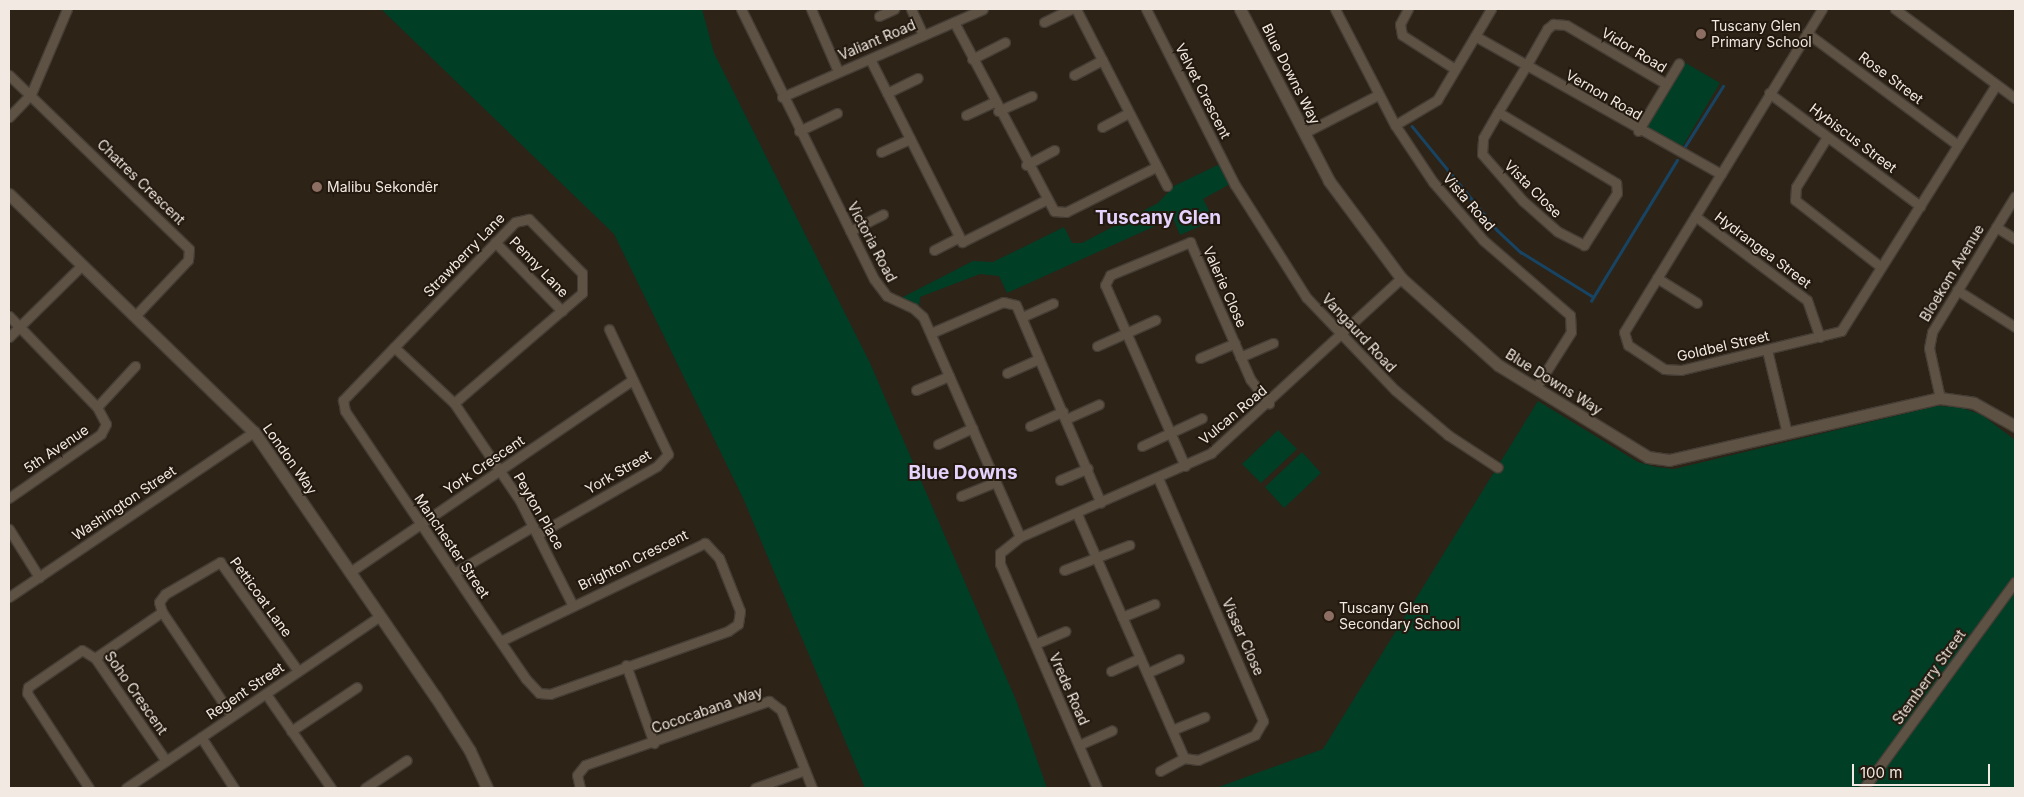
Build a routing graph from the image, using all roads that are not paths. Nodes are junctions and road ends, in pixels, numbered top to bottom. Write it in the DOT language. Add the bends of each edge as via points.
graph roads {
  1 [pos="67,9"];
  2 [pos="740,9"];
  3 [pos="811,9"];
  4 [pos="894,9"];
  5 [pos="911,9"];
  6 [pos="983,9"];
  7 [pos="1071,9"];
  8 [pos="1076,9"];
  9 [pos="1146,9"];
  10 [pos="1240,9"];
  11 [pos="1335,9"];
  12 [pos="1408,9"];
  13 [pos="1491,9"];
  14 [pos="1822,9"];
  15 [pos="1895,9"];
  16 [pos="879,16"];
  17 [pos="954,22"];
  18 [pos="1044,22"];
  19 [pos="1807,33"];
  20 [pos="923,35"];
  21 [pos="1475,36"];
  22 [pos="1005,42"];
  23 [pos="870,59"];
  24 [pos="972,59"];
  25 [pos="1102,60"];
  26 [pos="1679,63"];
  27 [pos="1526,66"];
  28 [pos="1455,69"];
  29 [pos="838,72"];
  30 [pos="9,75"];
  31 [pos="1074,75"];
  32 [pos="918,78"];
  33 [pos="1666,84"];
  34 [pos="1996,85"];
  35 [pos="887,93"];
  36 [pos="1769,93"];
  37 [pos="31,94"];
  38 [pos="1378,95"];
  39 [pos="1032,96"];
  40 [pos="782,97"];
  41 [pos="2015,98"];
  42 [pos="994,102"];
  43 [pos="998,111"];
  44 [pos="1128,112"];
  45 [pos="1498,112"];
  46 [pos="837,113"];
  47 [pos="966,115"];
  48 [pos="9,117"];
  49 [pos="1395,125"];
  50 [pos="1102,127"];
  51 [pos="799,131"];
  52 [pos="1638,131"];
  53 [pos="1304,134"];
  54 [pos="1827,136"];
  55 [pos="910,139"];
  56 [pos="1958,145"];
  57 [pos="1054,150"];
  58 [pos="881,152"];
  59 [pos="1026,165"];
  60 [pos="1156,167"];
  61 [pos="1721,174"];
  62 [pos="1235,185"];
  63 [pos="1167,186"];
  64 [pos="9,194"];
  65 [pos="2015,196"];
  66 [pos="1044,201"];
  67 [pos="1920,206"];
  68 [pos="882,214"];
  69 [pos="1695,216"];
  70 [pos="1996,227"];
  71 [pos="850,231"];
  72 [pos="959,237"];
  73 [pos="2015,239"];
  74 [pos="495,242"];
  75 [pos="934,250"];
  76 [pos="82,265"];
  77 [pos="1881,267"];
  78 [pos="1401,278"];
  79 [pos="1657,278"];
  80 [pos="1957,290"];
  81 [pos="1053,303"];
  82 [pos="1697,303"];
  83 [pos="562,311"];
  84 [pos="9,316"];
  85 [pos="135,316"];
  86 [pos="1022,317"];
  87 [pos="1155,320"];
  88 [pos="2015,327"];
  89 [pos="609,329"];
  90 [pos="19,331"];
  91 [pos="1126,332"];
  92 [pos="931,333"];
  93 [pos="1340,336"];
  94 [pos="9,337"];
  95 [pos="1820,337"];
  96 [pos="1273,342"];
  97 [pos="1235,343"];
  98 [pos="1097,346"];
  99 [pos="394,347"];
  100 [pos="1767,350"];
  101 [pos="1240,357"];
  102 [pos="1200,358"];
  103 [pos="1039,359"];
  104 [pos="135,366"];
  105 [pos="1007,373"];
  106 [pos="949,376"];
  107 [pos="632,380"];
  108 [pos="1535,389"];
  109 [pos="916,390"];
  110 [pos="1940,398"];
  111 [pos="344,400"];
  112 [pos="454,403"];
  113 [pos="1269,403"];
  114 [pos="1098,404"];
  115 [pos="97,406"];
  116 [pos="1065,415"];
  117 [pos="1202,418"];
  118 [pos="1030,426"];
  119 [pos="2015,426"];
  120 [pos="972,428"];
  121 [pos="254,432"];
  122 [pos="1168,433"];
  123 [pos="1787,433"];
  124 [pos="938,444"];
  125 [pos="1142,446"];
  126 [pos="1185,466"];
  127 [pos="1497,467"];
  128 [pos="1088,468"];
  129 [pos="500,471"];
  130 [pos="1158,478"];
  131 [pos="1060,480"];
  132 [pos="995,482"];
  133 [pos="961,496"];
  134 [pos="9,498"];
  135 [pos="1101,503"];
  136 [pos="1077,514"];
  137 [pos="421,524"];
  138 [pos="533,526"];
  139 [pos="9,529"];
  140 [pos="538,534"];
  141 [pos="1020,538"];
  142 [pos="1128,545"];
  143 [pos="1000,553"];
  144 [pos="1096,558"];
  145 [pos="1064,570"];
  146 [pos="350,572"];
  147 [pos="454,573"];
  148 [pos="39,576"];
  149 [pos="2015,582"];
  150 [pos="9,597"];
  151 [pos="572,604"];
  152 [pos="1155,604"];
  153 [pos="162,612"];
  154 [pos="380,616"];
  155 [pos="1122,617"];
  156 [pos="1065,630"];
  157 [pos="500,641"];
  158 [pos="1035,644"];
  159 [pos="95,658"];
  160 [pos="1140,658"];
  161 [pos="1179,659"];
  162 [pos="626,665"];
  163 [pos="298,671"];
  164 [pos="1111,671"];
  165 [pos="1147,673"];
  166 [pos="357,687"];
  167 [pos="266,694"];
  168 [pos="550,694"];
  169 [pos="232,716"];
  170 [pos="1204,717"];
  171 [pos="1112,730"];
  172 [pos="1172,730"];
  173 [pos="291,731"];
  174 [pos="201,738"];
  175 [pos="654,742"];
  176 [pos="1079,746"];
  177 [pos="1184,758"];
  178 [pos="407,760"];
  179 [pos="166,761"];
  180 [pos="805,770"];
  181 [pos="1160,771"];
  182 [pos="131,787"];
  183 [pos="88,788"];
  184 [pos="234,788"];
  185 [pos="331,788"];
  186 [pos="365,788"];
  187 [pos="487,788"];
  188 [pos="580,788"];
  189 [pos="755,788"];
  190 [pos="812,788"];
  191 [pos="1098,788"];
  192 [pos="1864,788"];
  1 -- 37 [label="street"];
  2 -- 40 [label="street, Victoria Road"];
  3 -- 29 [label="street"];
  4 -- 16 [label="street"];
  5 -- 20 [label="street"];
  6 -- 17 [label="street, Valiant Road"];
  7 -- 18 [label="street"];
  8 -- 25 [label="street"];
  9 -- 62 [label="street, Velvet Crescent"];
  10 -- 53 [label="street, Blue Downs Way"];
  11 -- 38 [label="street, Vista Road"];
  12 -- 28 [label="street" via="1400,24 1402,35"];
  13 -- 21 [label="street"];
  14 -- 19 [label="street, Goldbel Street"];
  15 -- 34 [label="street"];
  17 -- 20 [label="street, Valiant Road"];
  17 -- 24 [label="street"];
  19 -- 36 [label="street, Goldbel Street"];
  19 -- 56 [label="street, Rose Street"];
  20 -- 23 [label="street, Valiant Road"];
  21 -- 27 [label="street, Vernon Road"];
  21 -- 28 [label="street"];
  22 -- 24 [label="street"];
  23 -- 29 [label="street, Valiant Road"];
  23 -- 35 [label="street"];
  24 -- 42 [label="street"];
  25 -- 31 [label="street"];
  25 -- 44 [label="street"];
  26 -- 33 [label="street, Vidor Road"];
  27 -- 33 [label="street, Vidor Road" via="1547,29 1560,23"];
  27 -- 45 [label="street, Vista Close"];
  27 -- 52 [label="street, Vernon Road"];
  28 -- 49 [label="street" via="1435,102"];
  29 -- 40 [label="street, Valiant Road"];
  30 -- 37 [label="street, Chatres Crescent"];
  32 -- 35 [label="street"];
  33 -- 52 [label="street, Vidor Road"];
  34 -- 41 [label="street"];
  34 -- 56 [label="street, Goldbel Street"];
  35 -- 55 [label="street"];
  36 -- 54 [label="street, Hybiscus Street"];
  36 -- 61 [label="street, Goldbel Street"];
  37 -- 48 [label="street"];
  37 -- 85 [label="street, Chatres Crescent" via="189,249 188,260"];
  38 -- 49 [label="street, Vista Road"];
  38 -- 53 [label="street"];
  39 -- 43 [label="street"];
  40 -- 51 [label="street, Victoria Road"];
  42 -- 43 [label="street"];
  42 -- 47 [label="street"];
  43 -- 59 [label="street"];
  44 -- 50 [label="street"];
  44 -- 60 [label="street"];
  45 -- 45 [label="street, Vista Close" via="1616,183 1617,193 1586,244 1578,244 1544,220 1482,154 1481,142"];
  46 -- 51 [label="street"];
  49 -- 108 [label="street, Vista Road" via="1468,224 1570,315 1570,332"];
  51 -- 71 [label="street, Victoria Road"];
  52 -- 61 [label="street, Vernon Road"];
  53 -- 78 [label="street, Blue Downs Way" via="1334,189"];
  54 -- 67 [label="street, Hybiscus Street"];
  54 -- 77 [label="street" via="1796,187 1795,200"];
  55 -- 58 [label="street"];
  55 -- 72 [label="street"];
  56 -- 67 [label="street, Goldbel Street"];
  57 -- 59 [label="street"];
  59 -- 66 [label="street"];
  60 -- 63 [label="street"];
  60 -- 66 [label="street" via="1066,212 1054,211"];
  61 -- 69 [label="street, Goldbel Street"];
  62 -- 93 [label="street, Vangaurd Road" via="1279,260"];
  64 -- 76 [label="street, London Way"];
  65 -- 70 [label="street, Bloekom Avenue"];
  66 -- 72 [label="street" via="962,242"];
  67 -- 77 [label="street, Goldbel Street"];
  68 -- 71 [label="street"];
  69 -- 79 [label="street, Goldbel Street"];
  69 -- 95 [label="street, Hydrangea Street" via="1807,300"];
  70 -- 73 [label="street"];
  70 -- 80 [label="street, Bloekom Avenue"];
  71 -- 92 [label="street, Victoria Road" via="881,289 913,308"];
  72 -- 75 [label="street"];
  74 -- 83 [label="street, Penny Lane"];
  74 -- 83 [label="street, Strawberry Lane" via="515,222 529,219 573,262 585,285"];
  74 -- 99 [label="street, Strawberry Lane"];
  76 -- 85 [label="street, London Way"];
  76 -- 90 [label="street"];
  77 -- 95 [label="street, Goldbel Street" via="1844,328"];
  78 -- 93 [label="street, Vulcan Road"];
  78 -- 108 [label="street, Blue Downs Way" via="1455,332"];
  79 -- 82 [label="street"];
  79 -- 100 [label="street, Goldbel Street" via="1624,332 1630,348 1664,368 1677,371"];
  80 -- 88 [label="street"];
  80 -- 110 [label="street, Bloekom Avenue" via="1929,342"];
  81 -- 86 [label="street"];
  83 -- 112 [label="street, Strawberry Lane"];
  84 -- 90 [label="street"];
  85 -- 121 [label="street, London Way"];
  86 -- 92 [label="street" via="1011,300"];
  86 -- 103 [label="street"];
  87 -- 91 [label="street"];
  89 -- 107 [label="street, York Street"];
  90 -- 94 [label="street"];
  90 -- 115 [label="street"];
  91 -- 97 [label="street, Valerie Close" via="1105,285 1107,277 1190,242"];
  91 -- 98 [label="street"];
  91 -- 122 [label="street, Valerie Close"];
  92 -- 106 [label="street, Victoria Road"];
  93 -- 113 [label="street, Vulcan Road"];
  93 -- 127 [label="street, Vangaurd Road" via="1425,416"];
  95 -- 100 [label="street, Goldbel Street"];
  96 -- 101 [label="street"];
  97 -- 101 [label="street, Valerie Close"];
  97 -- 102 [label="street, Valerie Close"];
  99 -- 111 [label="street, Strawberry Lane"];
  99 -- 112 [label="street, Peyton Place"];
  100 -- 123 [label="street"];
  101 -- 113 [label="street, Valerie Close" via="1253,384"];
  103 -- 105 [label="street"];
  103 -- 116 [label="street"];
  104 -- 115 [label="street"];
  106 -- 109 [label="street"];
  106 -- 120 [label="street, Victoria Road"];
  107 -- 129 [label="street, York Crescent"];
  107 -- 140 [label="street, York Street" via="665,442 665,460"];
  108 -- 123 [label="street, Blue Downs Way" via="1622,443 1659,459"];
  110 -- 119 [label="street, Blue Downs Way" via="1974,403"];
  110 -- 123 [label="street, Blue Downs Way"];
  111 -- 137 [label="street, Manchester Street" via="345,411"];
  112 -- 129 [label="street, Peyton Place"];
  113 -- 126 [label="street, Vulcan Road" via="1223,445"];
  114 -- 116 [label="street"];
  115 -- 134 [label="street, 5th Avenue" via="105,420 102,434"];
  116 -- 118 [label="street"];
  116 -- 128 [label="street"];
  117 -- 122 [label="street"];
  120 -- 124 [label="street"];
  120 -- 132 [label="street, Victoria Road"];
  121 -- 146 [label="street, London Way"];
  121 -- 148 [label="street, Washington Street"];
  122 -- 125 [label="street"];
  122 -- 126 [label="street, Valerie Close"];
  126 -- 130 [label="street, Vulcan Road"];
  128 -- 131 [label="street"];
  128 -- 135 [label="street"];
  129 -- 137 [label="street, York Crescent"];
  129 -- 138 [label="street, Peyton Place"];
  130 -- 135 [label="street, Vulcan Road"];
  130 -- 177 [label="street, Visser Close" via="1263,721 1255,735 1198,760"];
  132 -- 133 [label="street"];
  132 -- 141 [label="street, Victoria Road"];
  135 -- 136 [label="street, Vulcan Road"];
  136 -- 141 [label="street, Vulcan Road"];
  136 -- 144 [label="street"];
  137 -- 146 [label="street, York Crescent"];
  137 -- 147 [label="street, Manchester Street"];
  138 -- 140 [label="street, Peyton Place"];
  138 -- 147 [label="street"];
  139 -- 148 [label="street"];
  140 -- 151 [label="street, Peyton Place"];
  141 -- 143 [label="street, Vulcan Road"];
  142 -- 144 [label="street"];
  143 -- 158 [label="street, Vrede Road" via="1000,564"];
  144 -- 145 [label="street"];
  144 -- 155 [label="street"];
  146 -- 154 [label="street, London Way"];
  147 -- 157 [label="street, Manchester Street"];
  148 -- 150 [label="street, Washington Street"];
  149 -- 192 [label="street, Stemberry Street"];
  151 -- 157 [label="street, Brighton Crescent"];
  151 -- 162 [label="street, Brighton Crescent" via="696,544 712,547 740,611 738,624"];
  152 -- 155 [label="street"];
  153 -- 159 [label="street"];
  153 -- 163 [label="street, Petticoat Lane" via="159,602 164,594 220,562"];
  153 -- 169 [label="street"];
  154 -- 163 [label="street, Regent Street"];
  154 -- 187 [label="street, London Way" via="470,751"];
  155 -- 160 [label="street"];
  156 -- 158 [label="street, Vrede Road"];
  157 -- 168 [label="street, Manchester Street" via="534,690"];
  158 -- 176 [label="street, Vrede Road"];
  159 -- 179 [label="street, Soho Crescent"];
  159 -- 183 [label="street, Soho Crescent" via="82,650 28,687 27,693"];
  160 -- 164 [label="street"];
  160 -- 165 [label="street"];
  161 -- 165 [label="street"];
  162 -- 168 [label="street, Brighton Crescent"];
  162 -- 175 [label="street"];
  163 -- 167 [label="street, Regent Street"];
  165 -- 172 [label="street"];
  166 -- 173 [label="street"];
  167 -- 169 [label="street, Regent Street"];
  167 -- 173 [label="street"];
  169 -- 174 [label="street, Regent Street"];
  170 -- 172 [label="street"];
  171 -- 176 [label="street, Vrede Road"];
  172 -- 177 [label="street"];
  173 -- 185 [label="street"];
  174 -- 179 [label="street, Regent Street"];
  174 -- 184 [label="street"];
  175 -- 180 [label="street, Cococabana Way" via="770,701 781,710"];
  175 -- 188 [label="street, Cococabana Way" via="585,765 577,775"];
  176 -- 191 [label="street, Vrede Road"];
  177 -- 181 [label="street, Visser Close"];
  178 -- 186 [label="street"];
  179 -- 182 [label="street, Regent Street"];
  180 -- 189 [label="street"];
  180 -- 190 [label="street, Cococabana Way"];
}
